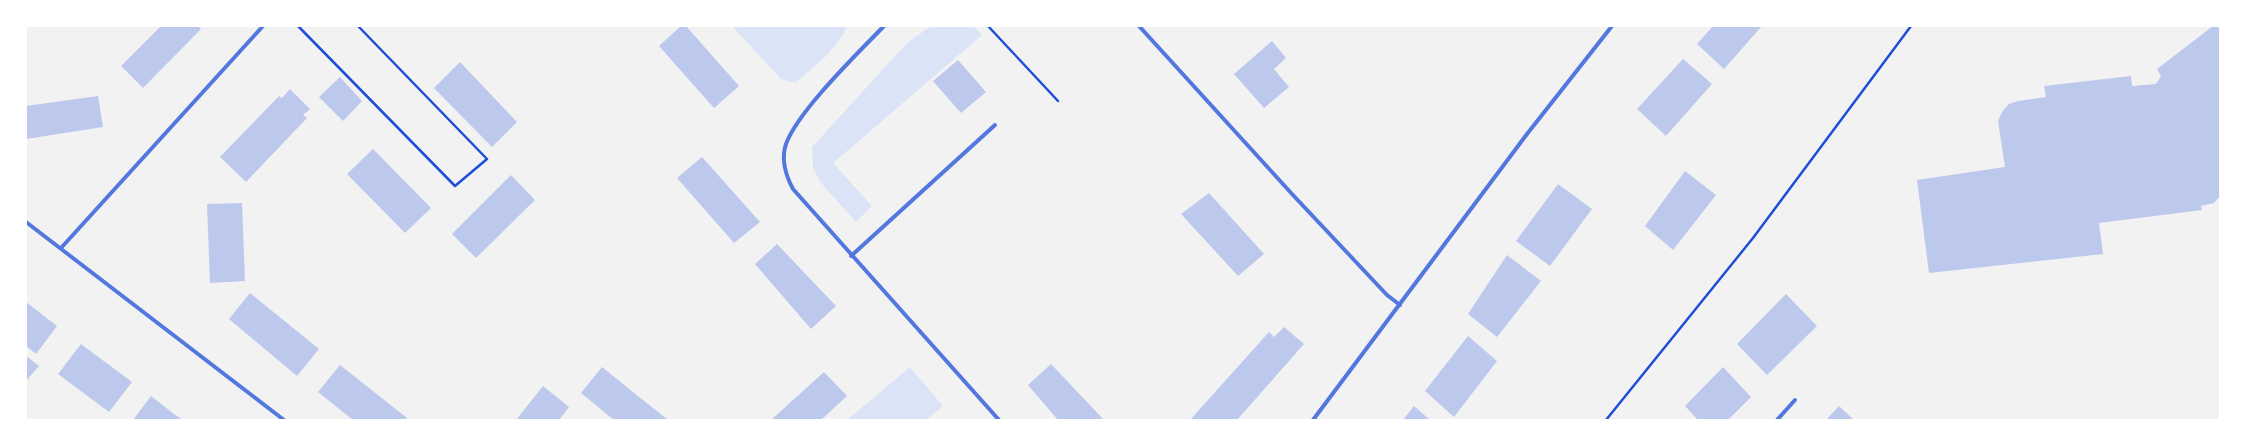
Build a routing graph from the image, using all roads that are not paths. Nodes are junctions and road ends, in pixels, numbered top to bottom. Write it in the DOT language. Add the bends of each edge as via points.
graph roads {
  1 [pos="263,26"];
  2 [pos="884,26"];
  3 [pos="1140,26"];
  4 [pos="1612,26"];
  5 [pos="995,125"];
  6 [pos="26,222"];
  7 [pos="61,248"];
  8 [pos="851,256"];
  9 [pos="1400,305"];
  10 [pos="1795,400"];
  11 [pos="284,420"];
  12 [pos="999,420"];
  13 [pos="1313,420"];
  14 [pos="1777,420"];
  1 -- 7 [label="street"];
  2 -- 8 [label="street" via="813,104 793,129 785,146 784,163 793,189"];
  3 -- 9 [label="street" via="1292,194 1387,295"];
  4 -- 9 [label="street" via="1527,134"];
  5 -- 8 [label="street"];
  6 -- 7 [label="street"];
  7 -- 11 [label="street"];
  8 -- 12 [label="street"];
  9 -- 13 [label="street"];
  10 -- 14 [label="street"];
}
